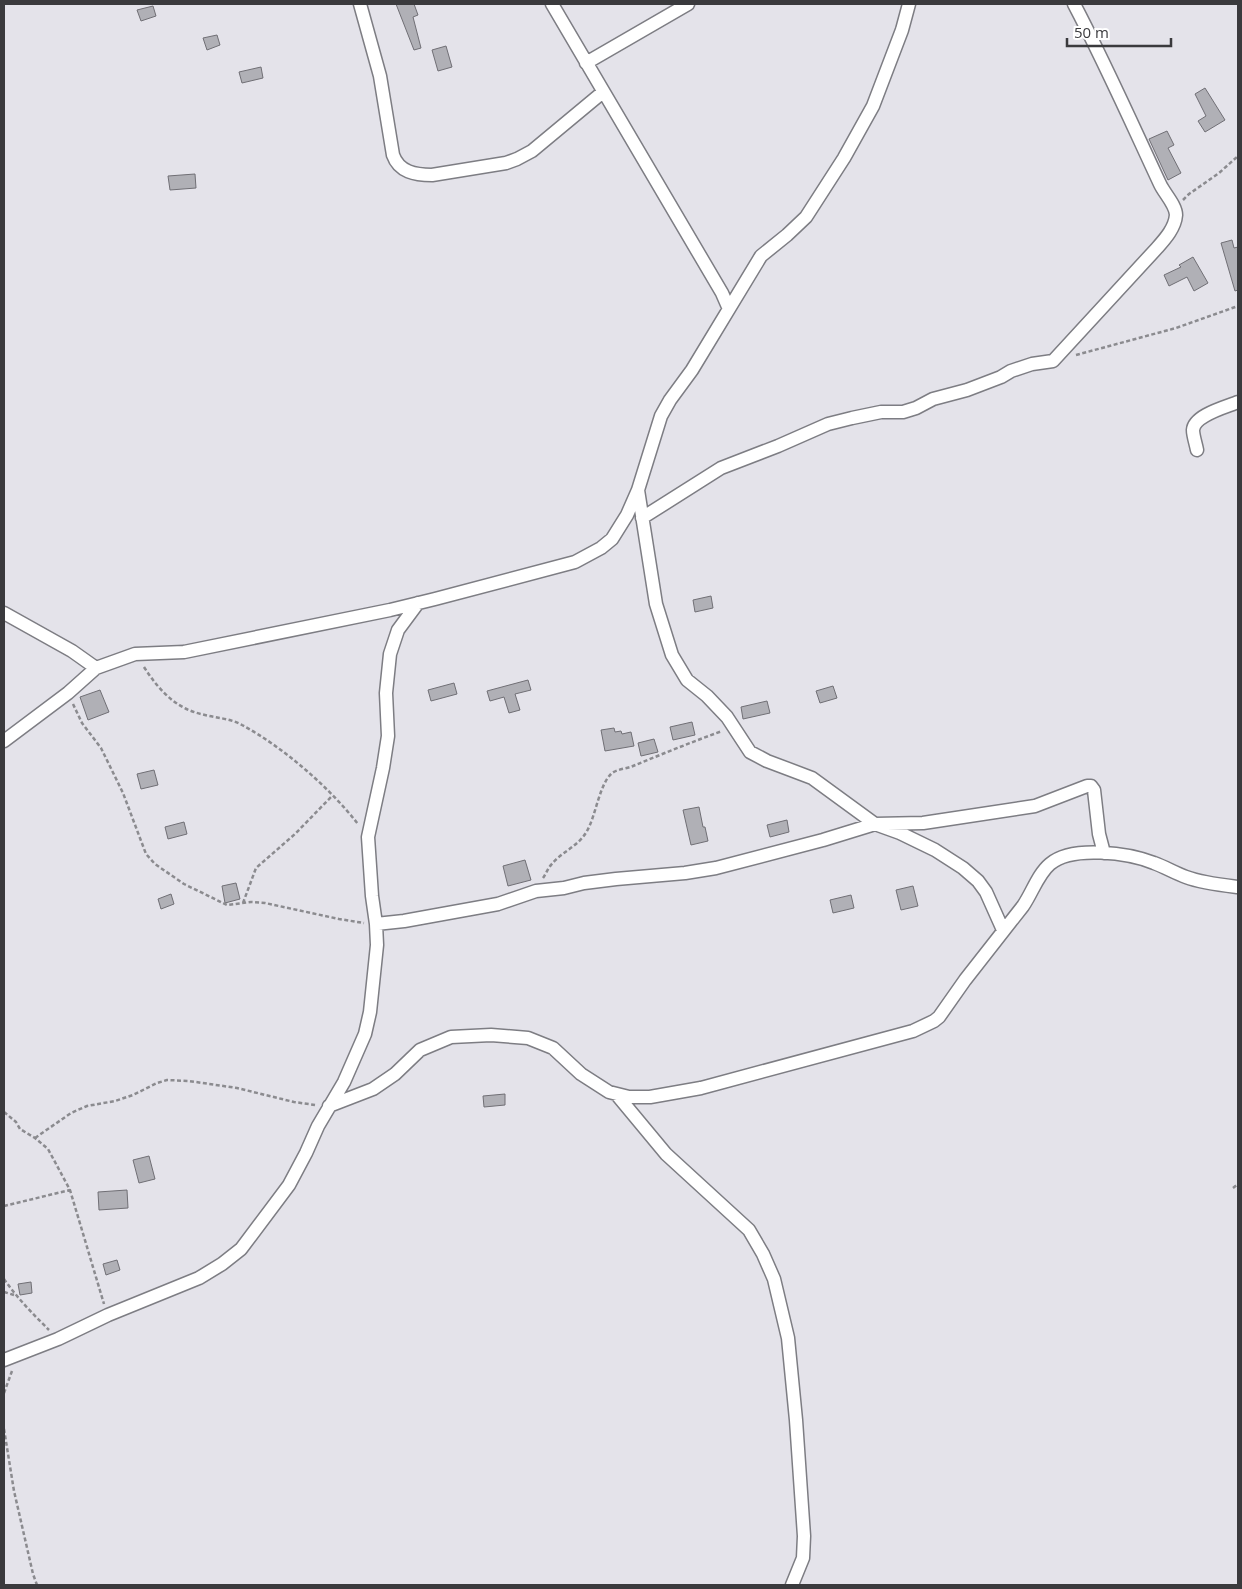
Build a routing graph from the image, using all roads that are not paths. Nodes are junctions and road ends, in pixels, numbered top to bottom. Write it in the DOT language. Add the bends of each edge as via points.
graph roads {
  1 [pos="360,4"];
  2 [pos="552,4"];
  3 [pos="688,4"];
  4 [pos="910,4"];
  5 [pos="1074,4"];
  6 [pos="586,63"];
  7 [pos="603,92"];
  8 [pos="729,309"];
  9 [pos="1238,402"];
  10 [pos="1197,450"];
  11 [pos="638,490"];
  12 [pos="642,518"];
  13 [pos="418,603"];
  14 [pos="4,614"];
  15 [pos="96,668"];
  16 [pos="4,741"];
  17 [pos="875,824"];
  18 [pos="1104,853"];
  19 [pos="1238,887"];
  20 [pos="376,924"];
  21 [pos="1004,930"];
  22 [pos="617,1094"];
  23 [pos="329,1106"];
  24 [pos="4,1360"];
  25 [pos="792,1585"];
  1 -- 7 [label="street" via="380,76 393,155 397,164 411,173 432,175 512,161 532,151"];
  2 -- 6 [label="street"];
  3 -- 6 [label="street"];
  4 -- 8 [label="street" via="873,106 844,158 806,217 761,256"];
  5 -- 12 [label="street" via="1174,208 1176,214 1168,235 1053,361 1011,370 1001,377 903,412 880,412 828,424 721,468"];
  6 -- 7 [label="street"];
  7 -- 8 [label="street"];
  8 -- 11 [label="street" via="664,409"];
  9 -- 10 [label="street" via="1196,422 1193,430"];
  11 -- 12 [label="street"];
  11 -- 13 [label="street" via="612,538 591,555"];
  12 -- 17 [label="street" via="656,604 672,655 687,680 727,718 750,752 812,778"];
  13 -- 15 [label="street" via="184,652 135,654"];
  13 -- 20 [label="street" via="398,630 390,654 386,693 388,736 368,837"];
  14 -- 15 [label="street"];
  15 -- 16 [label="street"];
  17 -- 18 [label="street" via="923,823 1018,809 1040,805 1091,786"];
  17 -- 20 [label="street" via="716,868 584,883 536,891 498,904"];
  17 -- 21 [label="street" via="935,850 963,868 986,892"];
  18 -- 19 [label="street" via="1142,859 1186,878"];
  18 -- 21 [label="street" via="1074,854 1049,864 1024,906"];
  20 -- 23 [label="street" via="377,945 365,1034 344,1082"];
  21 -- 22 [label="street" via="939,1017 913,1031 701,1088 650,1097"];
  22 -- 23 [label="street" via="581,1074 554,1048 528,1038 491,1035 451,1037 420,1050 373,1089"];
  22 -- 25 [label="street" via="666,1154 749,1230 774,1279 788,1338 804,1536 803,1558"];
  23 -- 24 [label="street" via="289,1185 241,1249 222,1264 199,1278"];
}
